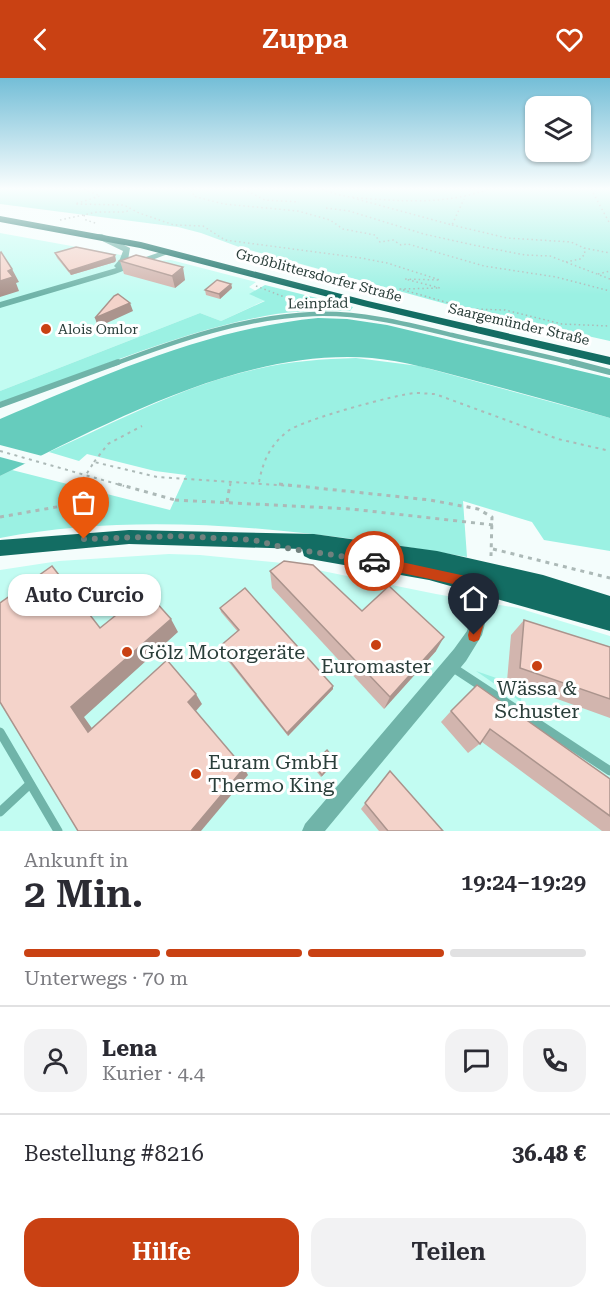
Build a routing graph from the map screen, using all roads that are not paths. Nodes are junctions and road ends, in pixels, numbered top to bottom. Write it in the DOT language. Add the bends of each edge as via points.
graph roads {
  1 [pos="28,224"];
  2 [pos="99,237"];
  3 [pos="153,248"];
  4 [pos="169,252"];
  5 [pos="118,266"];
  6 [pos="97,275"];
  7 [pos="0,305"];
  8 [pos="420,316"];
  9 [pos="610,362"];
  10 [pos="610,372"];
  11 [pos="0,405"];
  12 [pos="0,548"];
  13 [pos="489,579"];
  14 [pos="610,605"];
  15 [pos="610,621"];
  16 [pos="451,666"];
  17 [pos="0,732"];
  18 [pos="610,771"];
  19 [pos="30,784"];
  20 [pos="0,812"];
  21 [pos="58,831"];
  22 [pos="312,831"];
  1 -- 2 [label="main road, Großblittersdorfer Straße"];
  2 -- 3 [label="main road, Großblittersdorfer Straße"];
  2 -- 5 [label="street" via="127,250"];
  3 -- 4 [label="main road, Großblittersdorfer Straße"];
  3 -- 5 [label="street"];
  4 -- 6 [label="street"];
  4 -- 8 [label="main road, Großblittersdorfer Straße"];
  5 -- 6 [label="street"];
  6 -- 7 [label="street"];
  8 -- 9 [label="main road, Saargemünder Straße"];
  10 -- 11 [label="lane, Leinpfad" via="364,315 330,313 277,317 159,346"];
  12 -- 13 [label="main road" via="129,537 254,540"];
  13 -- 14 [label="main road"];
  13 -- 15 [label="main road"];
  13 -- 16 [label="street" via="474,635"];
  16 -- 18 [label="lane"];
  16 -- 22 [label="street"];
  17 -- 19 [label="lane"];
  19 -- 20 [label="lane"];
  19 -- 21 [label="lane"];
}
